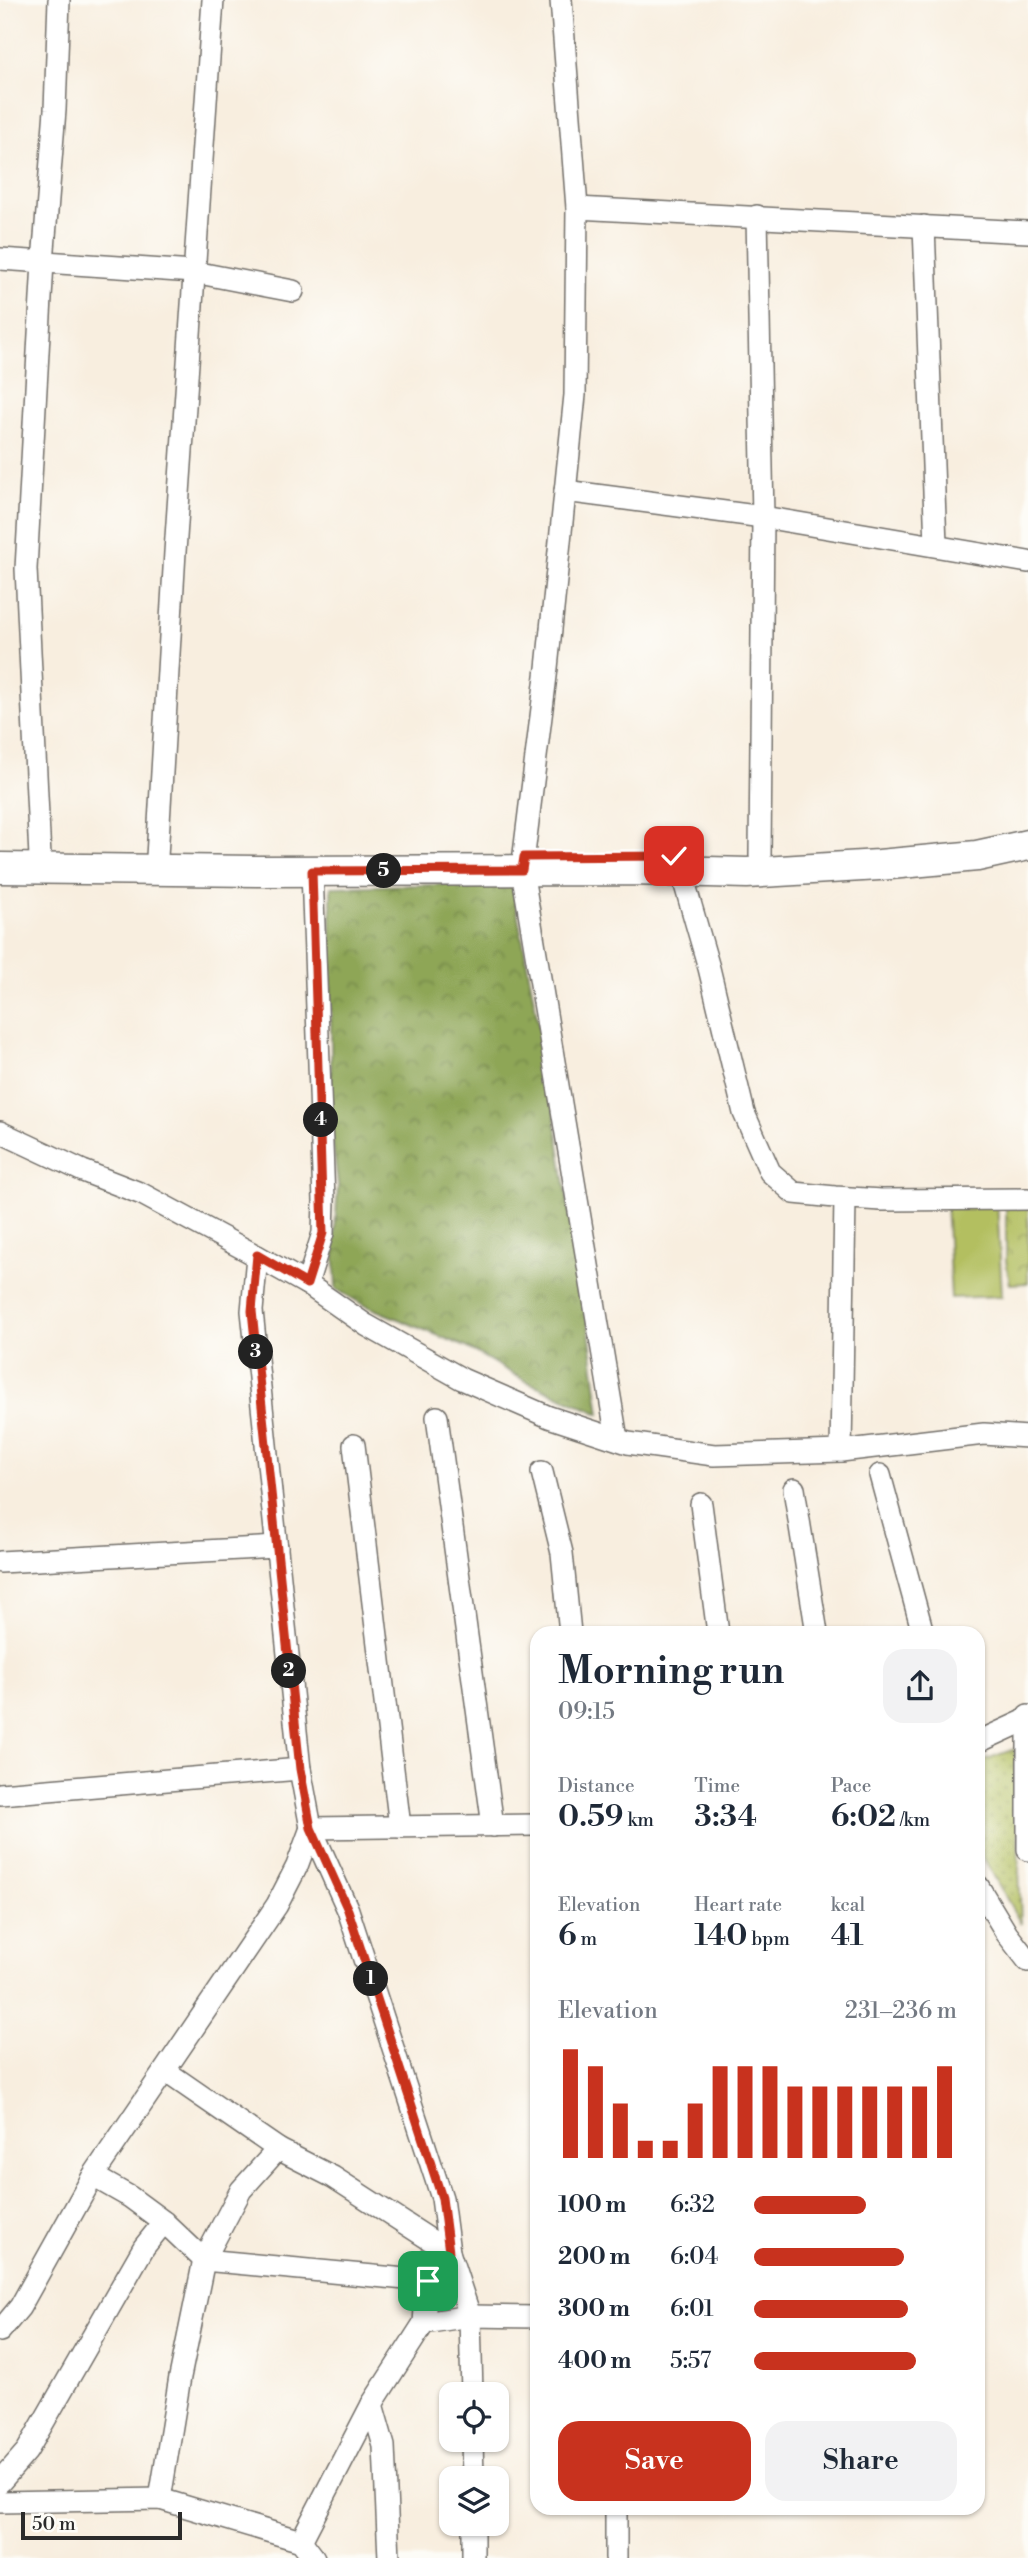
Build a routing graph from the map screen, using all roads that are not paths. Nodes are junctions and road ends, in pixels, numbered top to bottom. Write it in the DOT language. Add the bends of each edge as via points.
graph roads {
  1 [pos="59,0"];
  2 [pos="213,0"];
  3 [pos="561,0"];
  4 [pos="577,208"];
  5 [pos="757,216"];
  6 [pos="924,226"];
  7 [pos="1028,232"];
  8 [pos="0,259"];
  9 [pos="43,262"];
  10 [pos="194,272"];
  11 [pos="293,291"];
  12 [pos="565,491"];
  13 [pos="763,517"];
  14 [pos="936,545"];
  15 [pos="1028,562"];
  16 [pos="1028,829"];
  17 [pos="1028,845"];
  18 [pos="0,856"];
  19 [pos="760,856"];
  20 [pos="40,857"];
  21 [pos="157,857"];
  22 [pos="523,863"];
  23 [pos="0,868"];
  24 [pos="312,871"];
  25 [pos="681,871"];
  26 [pos="0,1132"];
  27 [pos="845,1198"];
  28 [pos="1028,1199"];
  29 [pos="257,1255"];
  30 [pos="307,1284"];
  31 [pos="437,1416"];
  32 [pos="1028,1437"];
  33 [pos="617,1439"];
  34 [pos="354,1446"];
  35 [pos="841,1451"];
  36 [pos="542,1472"];
  37 [pos="880,1475"];
  38 [pos="794,1489"];
  39 [pos="701,1504"];
  40 [pos="277,1547"];
  41 [pos="0,1562"];
  42 [pos="569,1626"];
  43 [pos="718,1626"];
  44 [pos="816,1626"];
  45 [pos="921,1626"];
  46 [pos="1028,1718"];
  47 [pos="985,1739"];
  48 [pos="300,1769"];
  49 [pos="0,1794"];
  50 [pos="530,1825"];
  51 [pos="492,1826"];
  52 [pos="400,1827"];
  53 [pos="311,1828"];
  54 [pos="1028,1850"];
  55 [pos="985,1898"];
  56 [pos="1028,1961"];
  57 [pos="165,2071"];
  58 [pos="278,2149"];
  59 [pos="93,2176"];
  60 [pos="164,2222"];
  61 [pos="449,2252"];
  62 [pos="204,2260"];
  63 [pos="428,2281"];
  64 [pos="470,2316"];
  65 [pos="530,2317"];
  66 [pos="424,2323"];
  67 [pos="0,2331"];
  68 [pos="472,2382"];
  69 [pos="372,2404"];
  70 [pos="0,2482"];
  71 [pos="160,2499"];
  72 [pos="0,2502"];
  73 [pos="616,2515"];
  74 [pos="473,2536"];
  75 [pos="300,2541"];
  76 [pos="314,2558"];
  77 [pos="389,2558"];
  78 [pos="473,2558"];
  79 [pos="616,2558"];
  1 -- 9 [label="street"];
  2 -- 10 [label="street"];
  3 -- 4 [label="street"];
  4 -- 5 [label="street"];
  4 -- 12 [label="street" via="575,395"];
  5 -- 6 [label="street"];
  5 -- 13 [label="street"];
  6 -- 7 [label="street"];
  6 -- 14 [label="street"];
  8 -- 9 [label="street"];
  9 -- 10 [label="street"];
  9 -- 20 [label="street" via="26,569"];
  10 -- 11 [label="street"];
  10 -- 21 [label="street"];
  12 -- 13 [label="street"];
  12 -- 22 [label="street"];
  13 -- 14 [label="street"];
  13 -- 19 [label="street"];
  14 -- 15 [label="street"];
  16 -- 19 [label="main road" via="908,847"];
  17 -- 25 [label="main road" via="977,856 879,865 747,873"];
  18 -- 20 [label="main road"];
  19 -- 22 [label="main road"];
  20 -- 21 [label="main road"];
  21 -- 22 [label="main road"];
  22 -- 24 [label="main road"];
  22 -- 25 [label="main road"];
  22 -- 33 [label="street"];
  23 -- 24 [label="main road"];
  24 -- 30 [label="street" via="324,1201 323,1233"];
  25 -- 27 [label="street" via="744,1113 769,1172 794,1193"];
  26 -- 29 [label="street" via="142,1194"];
  27 -- 28 [label="street"];
  27 -- 35 [label="street"];
  29 -- 30 [label="street"];
  29 -- 40 [label="street" via="252,1311"];
  30 -- 33 [label="street" via="366,1325 462,1378 549,1417"];
  31 -- 51 [label="street"];
  32 -- 35 [label="street" via="984,1434"];
  33 -- 35 [label="street" via="714,1455"];
  34 -- 52 [label="street"];
  36 -- 42 [label="street" via="562,1553"];
  37 -- 45 [label="street"];
  38 -- 44 [label="street"];
  39 -- 43 [label="street"];
  40 -- 41 [label="street"];
  40 -- 48 [label="street"];
  46 -- 47 [label="street"];
  46 -- 54 [label="street"];
  48 -- 49 [label="street"];
  48 -- 53 [label="street"];
  50 -- 51 [label="street"];
  51 -- 52 [label="street"];
  52 -- 53 [label="street"];
  53 -- 57 [label="street" via="278,1905"];
  53 -- 61 [label="street" via="357,1936 442,2198"];
  55 -- 56 [label="street"];
  57 -- 58 [label="street"];
  57 -- 59 [label="street"];
  58 -- 61 [label="street" via="333,2177"];
  58 -- 62 [label="street" via="241,2190"];
  59 -- 60 [label="street"];
  59 -- 67 [label="street" via="20,2307"];
  60 -- 62 [label="street"];
  60 -- 70 [label="street" via="144,2248 27,2451"];
  61 -- 63 [label="street"];
  61 -- 64 [label="street"];
  62 -- 63 [label="street"];
  62 -- 71 [label="street"];
  63 -- 66 [label="street"];
  64 -- 65 [label="street"];
  64 -- 66 [label="street"];
  64 -- 68 [label="street"];
  66 -- 69 [label="street"];
  69 -- 75 [label="street"];
  69 -- 77 [label="street" via="384,2446"];
  71 -- 72 [label="street"];
  71 -- 75 [label="street"];
  73 -- 79 [label="street"];
  74 -- 78 [label="street"];
  75 -- 76 [label="street"];
}
